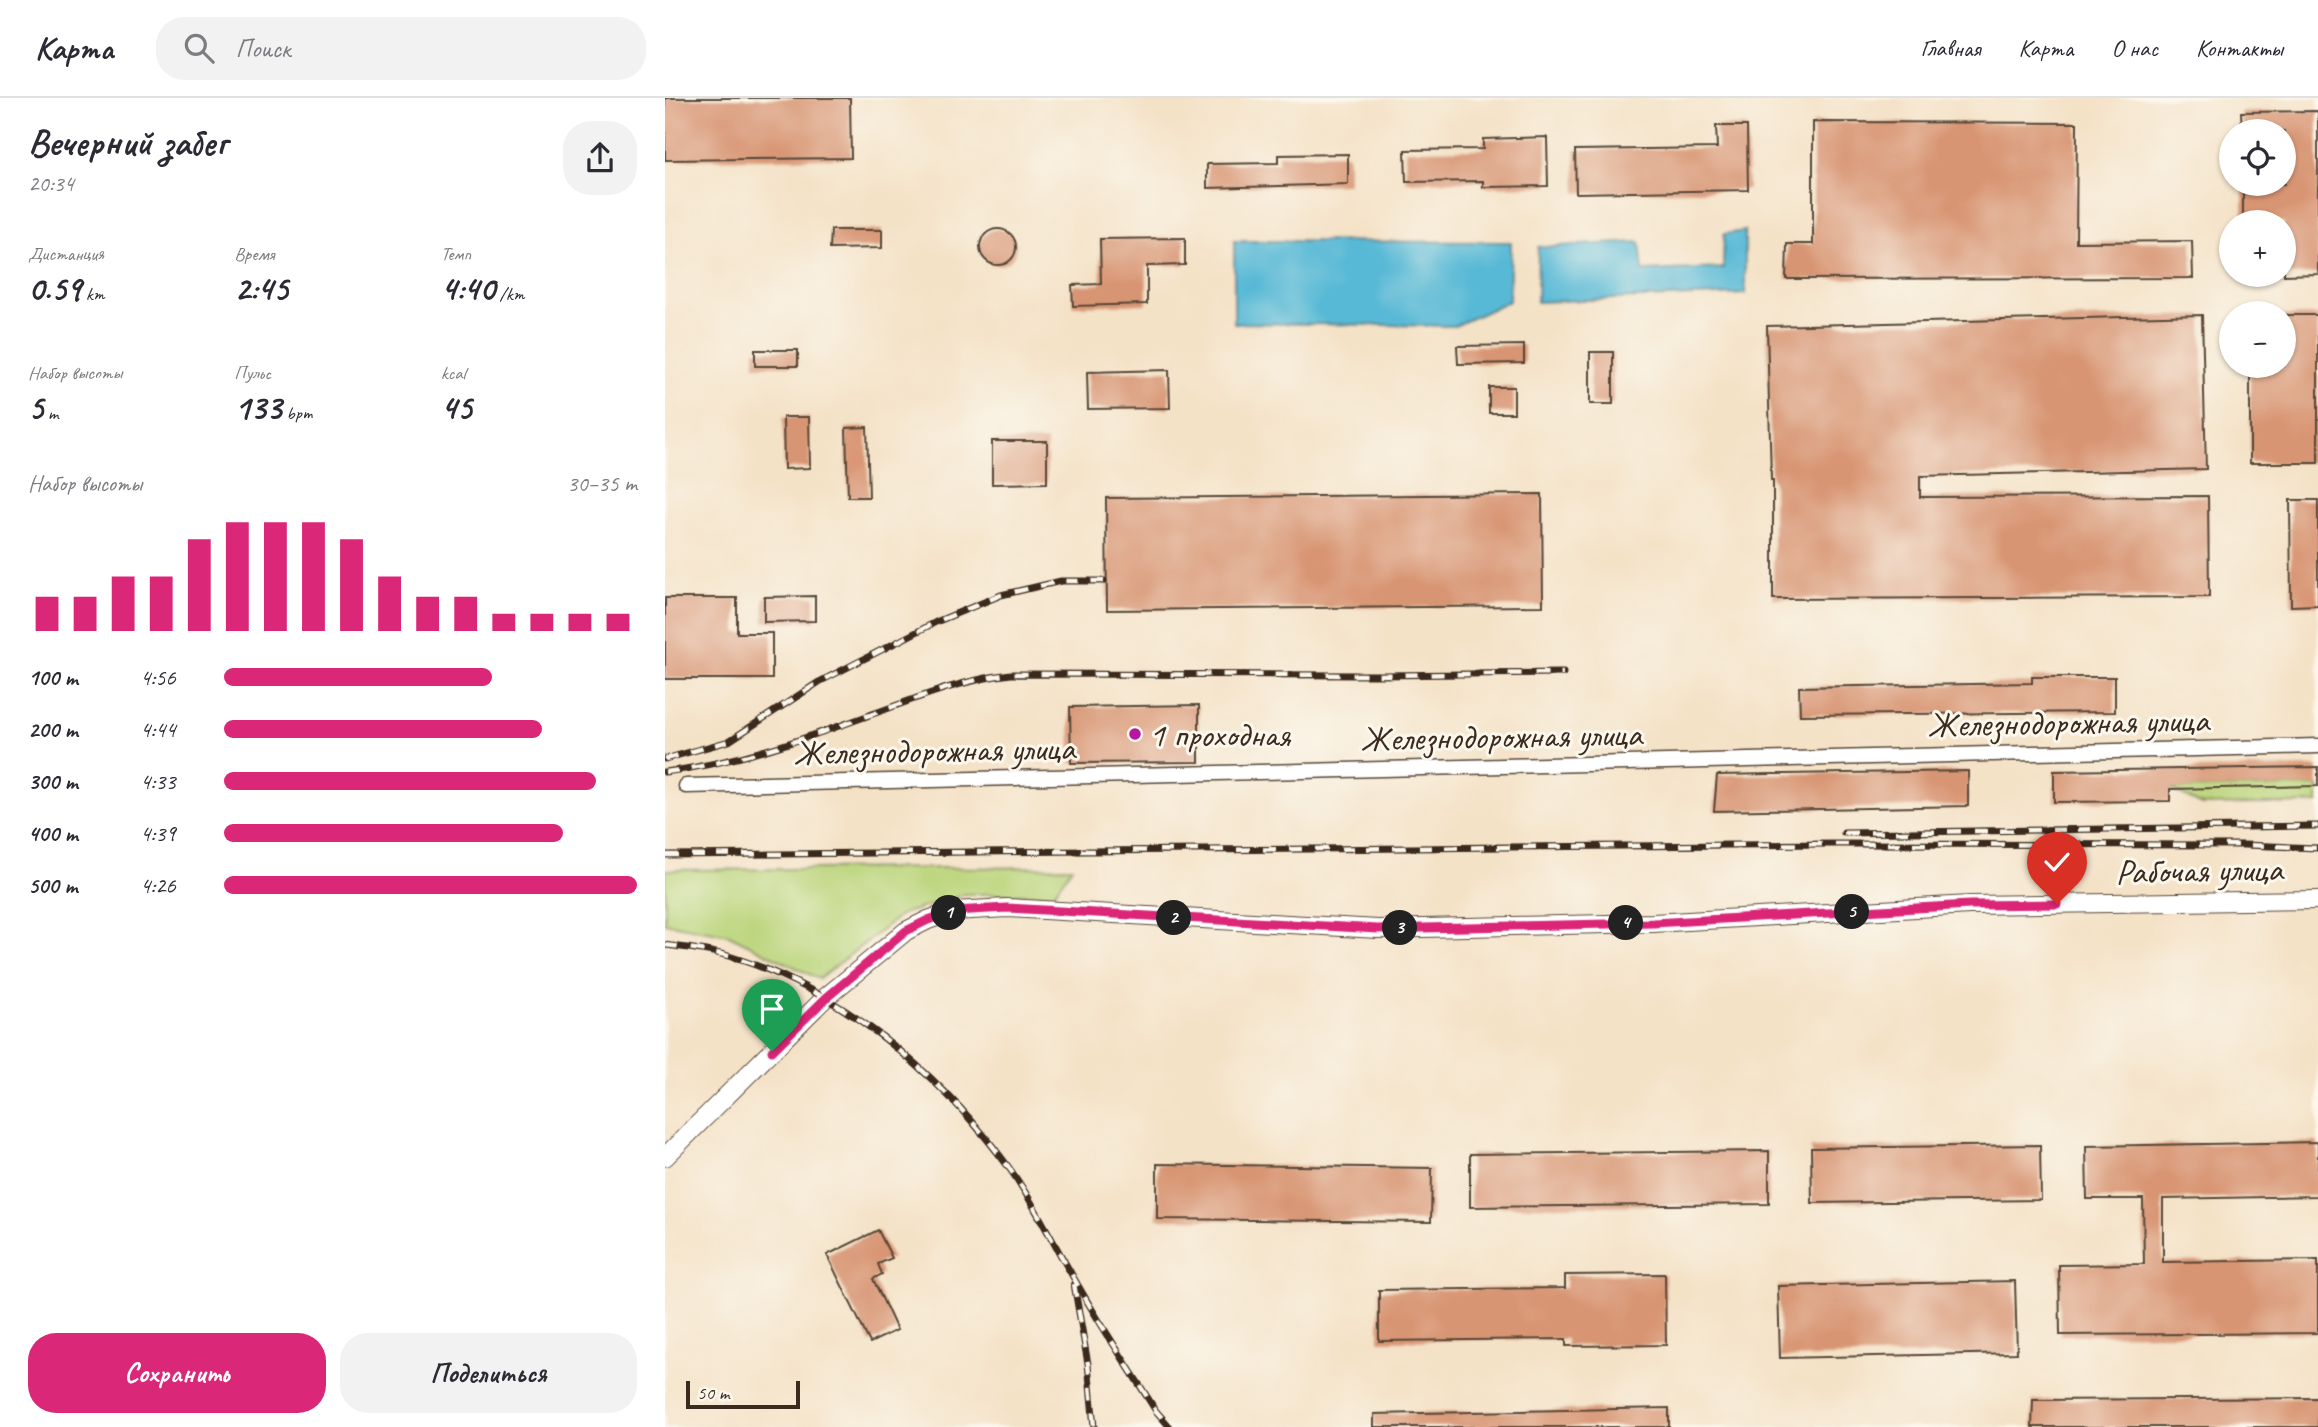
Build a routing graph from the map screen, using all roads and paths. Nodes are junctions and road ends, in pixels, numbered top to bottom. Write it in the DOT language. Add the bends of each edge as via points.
graph roads {
  1 [pos="2318,746"];
  2 [pos="686,786"];
  3 [pos="2318,900"];
  4 [pos="665,1157"];
  1 -- 2 [label="street, Железнодорожная улица"];
  3 -- 4 [label="street, Рабочая улица" via="1970,905 1653,923 1378,929 1007,908 954,911 906,931 826,998"];
}
